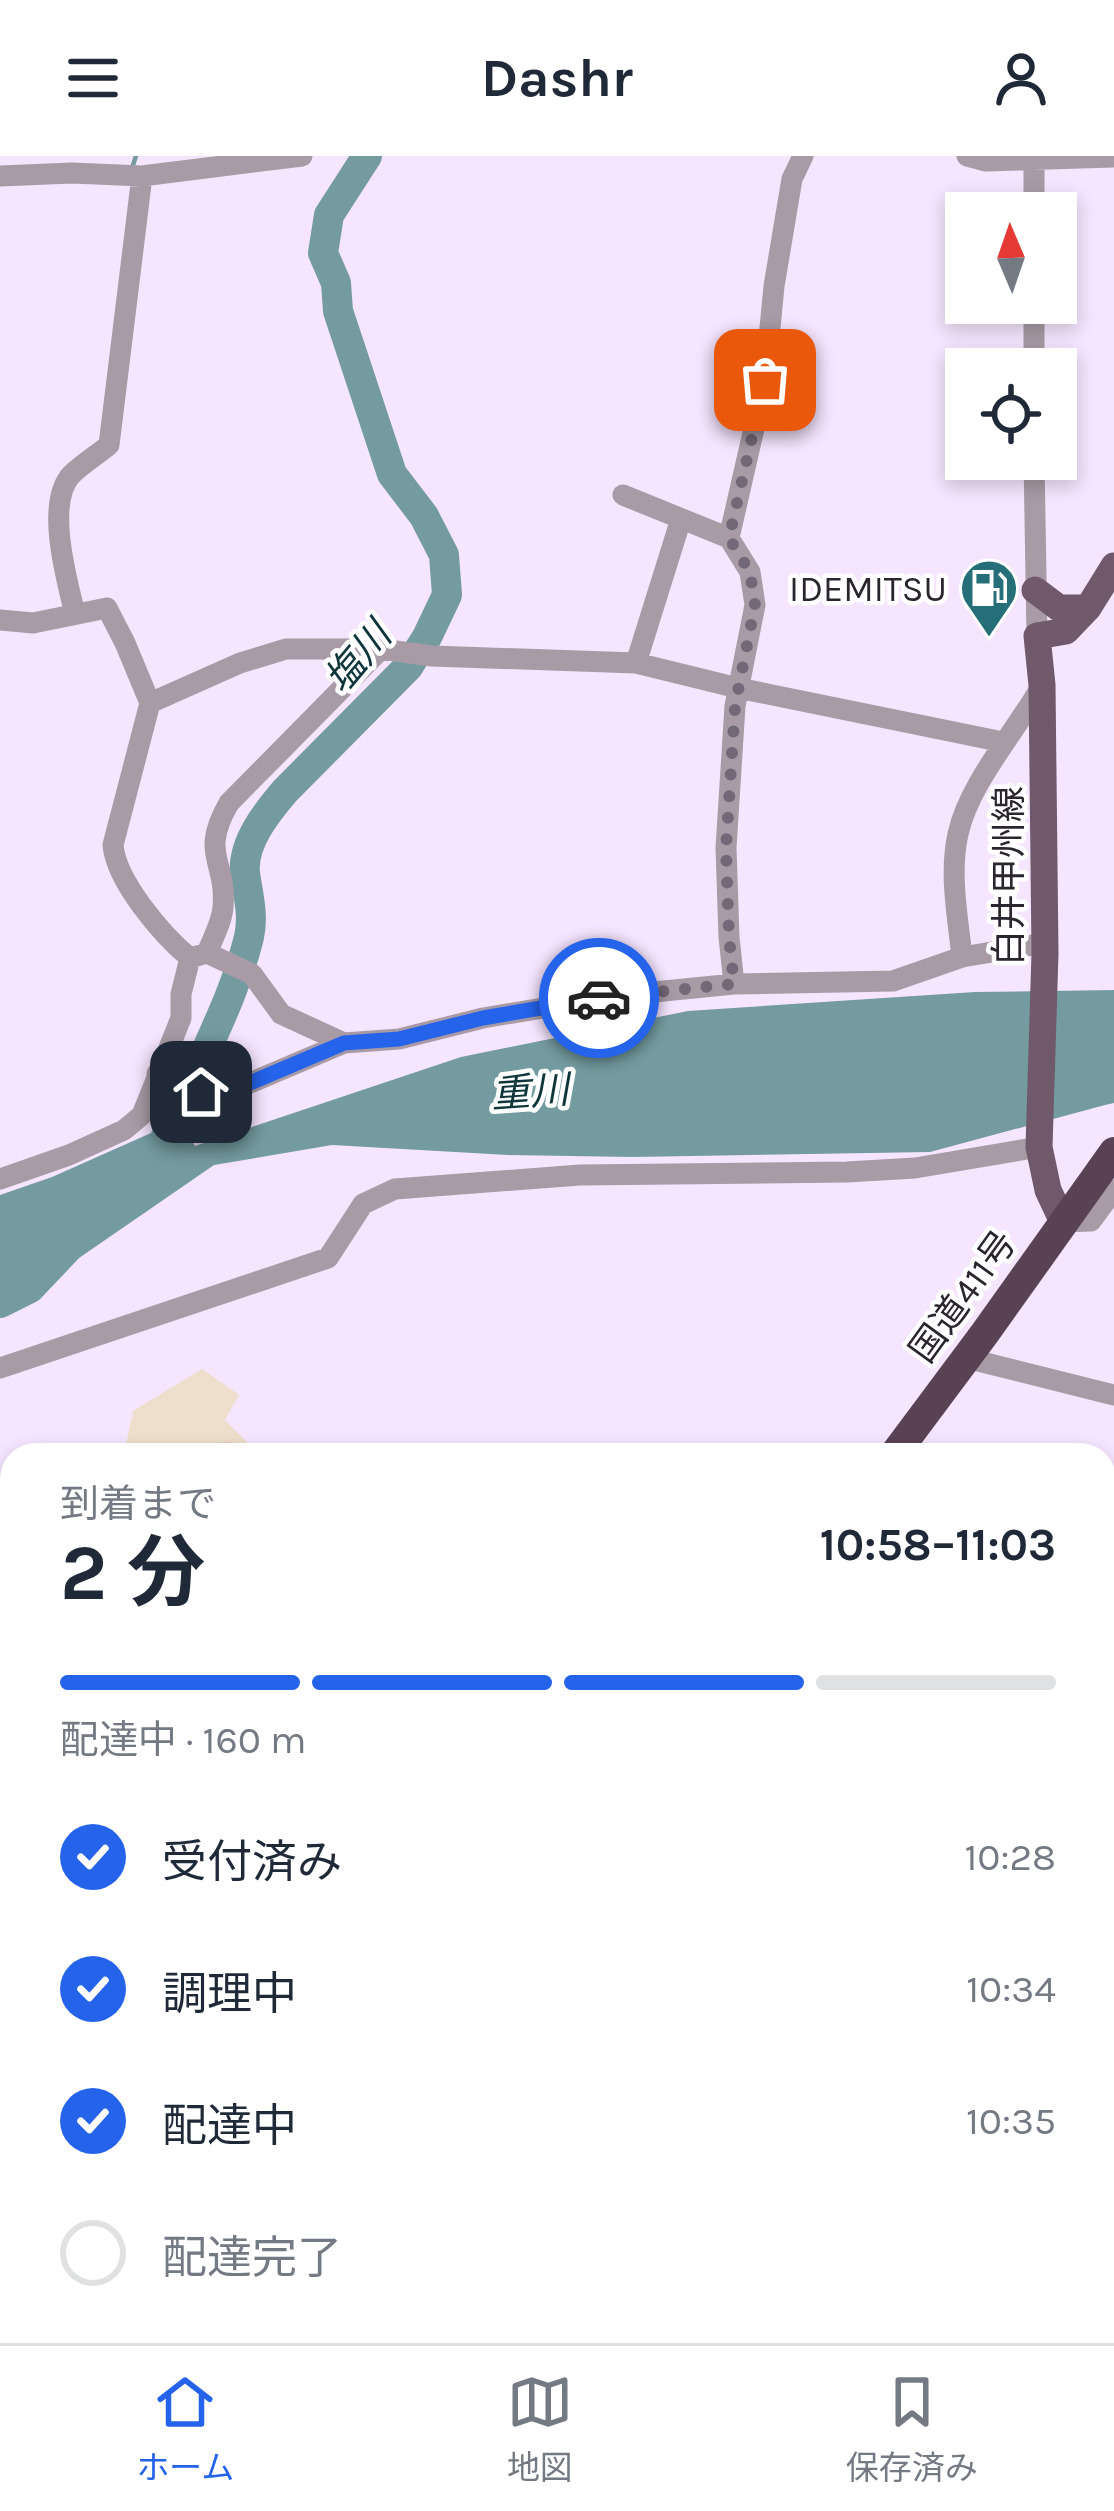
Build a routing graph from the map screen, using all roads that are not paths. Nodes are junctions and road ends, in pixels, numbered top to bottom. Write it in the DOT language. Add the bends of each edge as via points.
graph roads {
  1 [pos="302,156"];
  2 [pos="803,156"];
  3 [pos="967,156"];
  4 [pos="1034,157"];
  5 [pos="1114,157"];
  6 [pos="74,165"];
  7 [pos="0,176"];
  8 [pos="142,176"];
  9 [pos="1034,192"];
  10 [pos="1034,480"];
  11 [pos="622,495"];
  12 [pos="682,519"];
  13 [pos="729,538"];
  14 [pos="1114,566"];
  15 [pos="1035,590"];
  16 [pos="1088,608"];
  17 [pos="76,614"];
  18 [pos="0,620"];
  19 [pos="1037,636"];
  20 [pos="381,649"];
  21 [pos="636,663"];
  22 [pos="1042,685"];
  23 [pos="738,688"];
  24 [pos="150,703"];
  25 [pos="1003,742"];
  26 [pos="1045,948"];
  27 [pos="198,955"];
  28 [pos="962,957"];
  29 [pos="734,984"];
  30 [pos="344,1043"];
  31 [pos="157,1074"];
  32 [pos="1039,1148"];
  33 [pos="1114,1151"];
  34 [pos="0,1179"];
  35 [pos="1102,1186"];
  36 [pos="1063,1222"];
  37 [pos="966,1358"];
  38 [pos="0,1368"];
  39 [pos="1114,1395"];
  40 [pos="903,1443"];
  1 -- 8 [label="street"];
  2 -- 13 [label="street" via="792,179 765,380"];
  3 -- 4 [label="street"];
  4 -- 5 [label="street"];
  4 -- 9 [label="street"];
  6 -- 7 [label="street"];
  6 -- 8 [label="street"];
  8 -- 17 [label="street" via="109,445 68,478 60,508 60,553"];
  10 -- 15 [label="street"];
  11 -- 12 [label="street"];
  12 -- 13 [label="street"];
  12 -- 21 [label="street"];
  13 -- 23 [label="street" via="750,572 755,605"];
  14 -- 16 [label="main road"];
  15 -- 16 [label="main road" via="1059,608"];
  15 -- 19 [label="street"];
  16 -- 19 [label="main road" via="1066,631"];
  17 -- 18 [label="street"];
  17 -- 24 [label="street" via="107,608"];
  19 -- 22 [label="main road, 白井甲州線"];
  20 -- 21 [label="street"];
  20 -- 24 [label="street" via="286,649"];
  20 -- 27 [label="street" via="229,803 214,854 224,905"];
  21 -- 23 [label="street"];
  22 -- 25 [label="street"];
  22 -- 26 [label="main road, 白井甲州線"];
  23 -- 25 [label="street"];
  23 -- 29 [label="street" via="726,848"];
  24 -- 27 [label="street" via="114,859 169,941"];
  25 -- 28 [label="street" via="957,837"];
  26 -- 28 [label="street"];
  26 -- 32 [label="main road, 白井甲州線"];
  27 -- 30 [label="street" via="252,974 281,1014"];
  27 -- 31 [label="street"];
  28 -- 29 [label="street" via="893,981"];
  29 -- 30 [label="street" via="614,996"];
  30 -- 31 [label="street" via="224,1094"];
  31 -- 34 [label="street" via="142,1115 124,1130"];
  32 -- 36 [label="main road, 白井甲州線"];
  32 -- 38 [label="street" via="915,1168 580,1174 395,1190 363,1204 328,1258"];
  33 -- 35 [label="highway, 国道411号"];
  35 -- 36 [label="highway, 国道411号"];
  36 -- 37 [label="highway, 国道411号"];
  37 -- 39 [label="street"];
  37 -- 40 [label="highway, 国道411号"];
}
